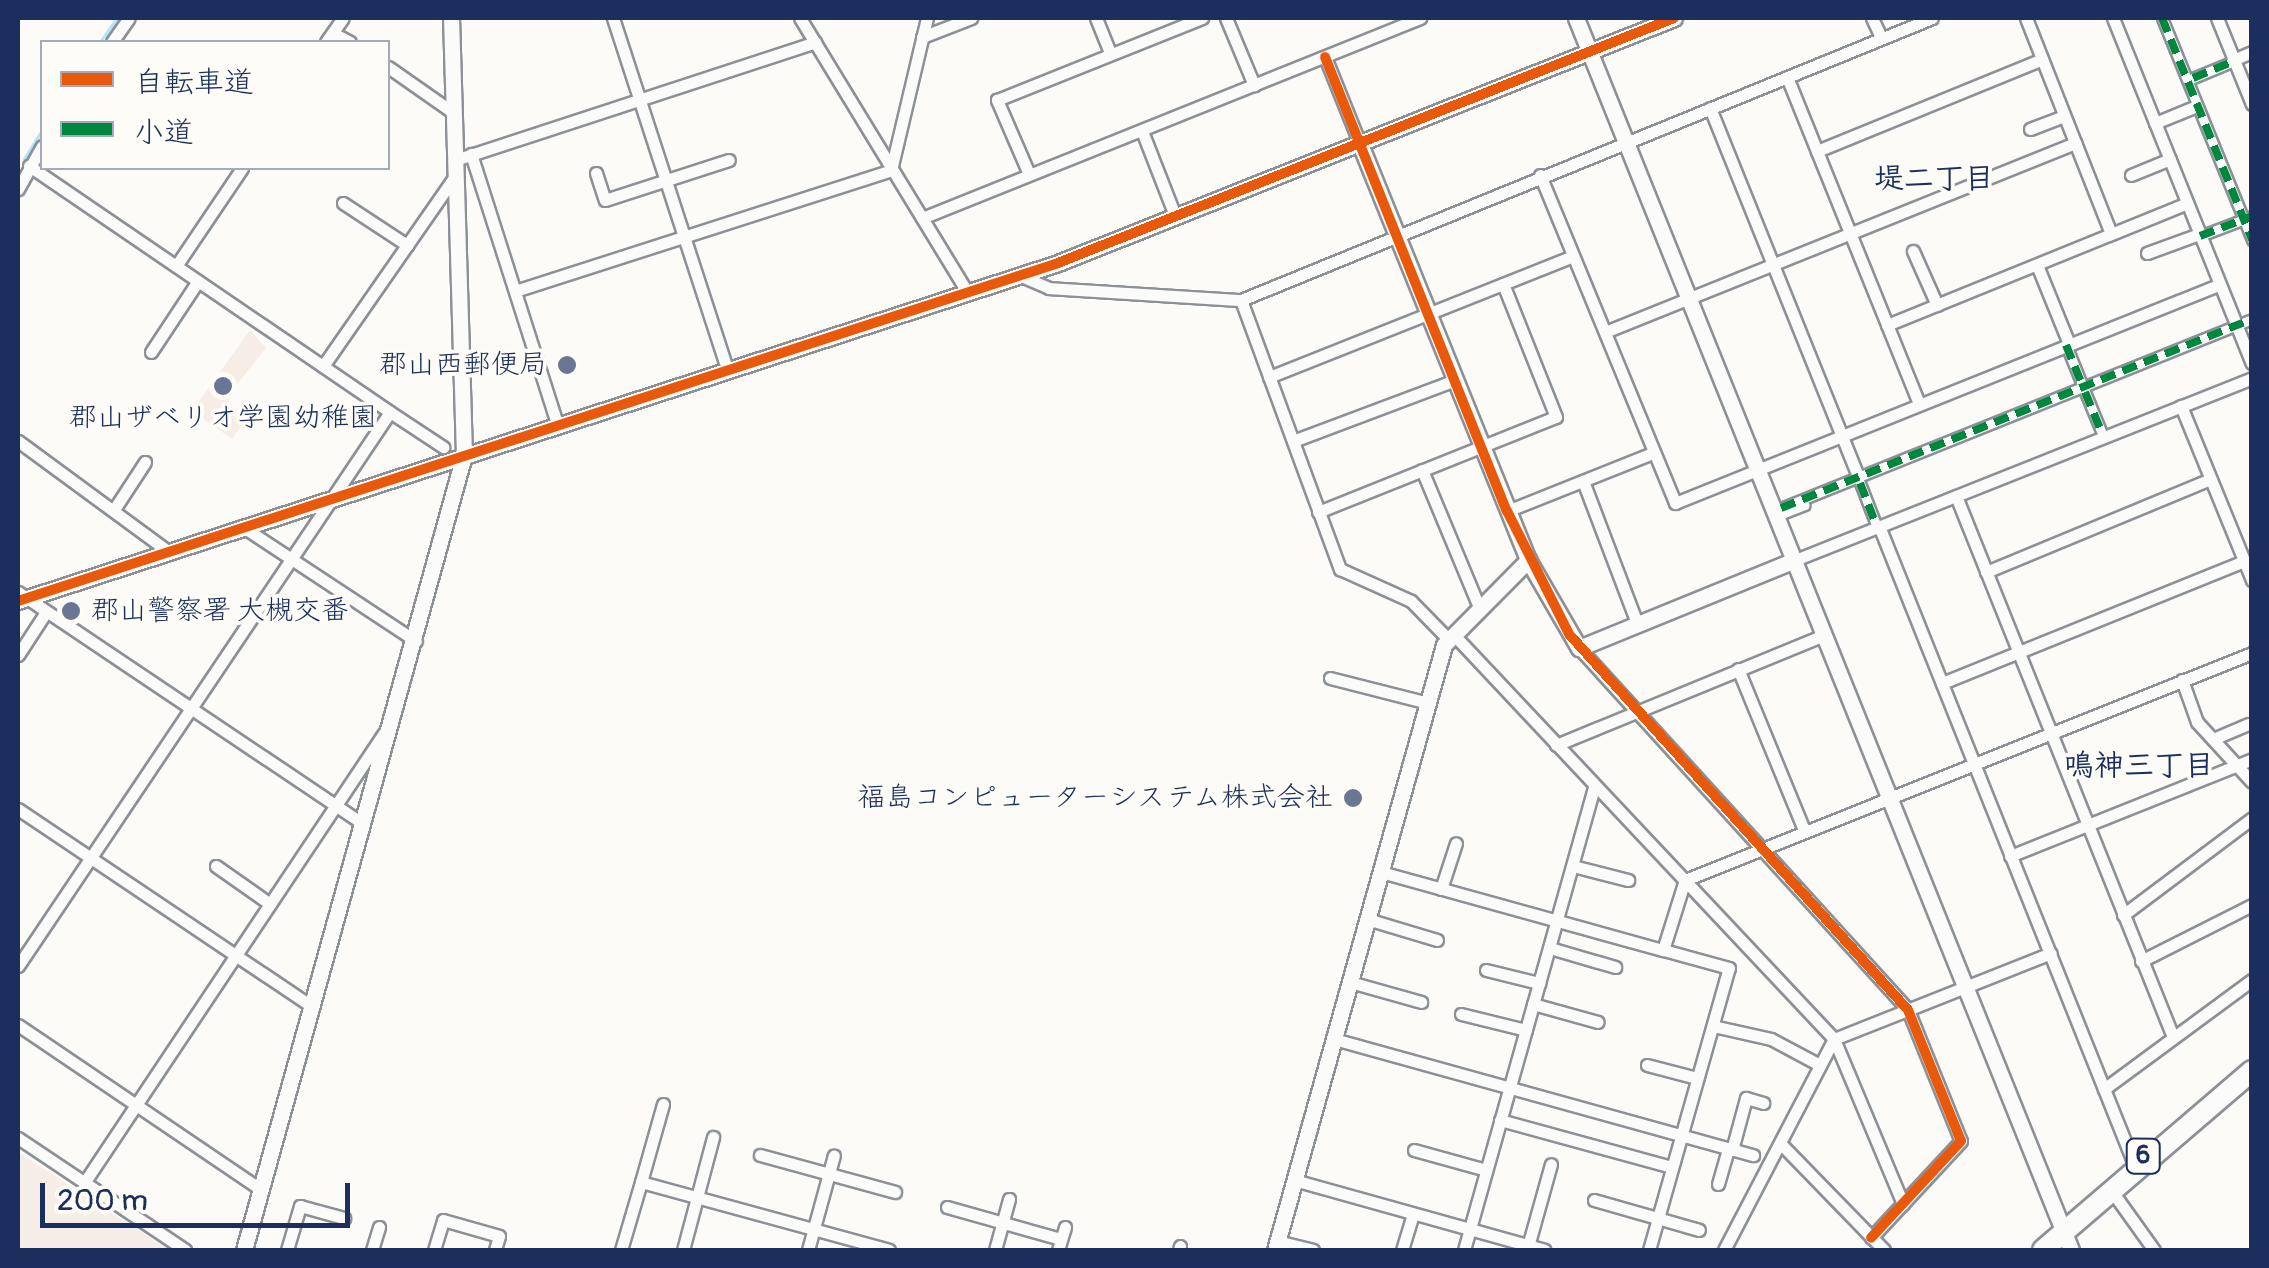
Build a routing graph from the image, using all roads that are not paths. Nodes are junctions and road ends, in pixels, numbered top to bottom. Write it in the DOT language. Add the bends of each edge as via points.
graph roads {
  1 [pos="129,18"];
  2 [pos="451,18"];
  3 [pos="613,18"];
  4 [pos="800,18"];
  5 [pos="926,18"];
  6 [pos="971,18"];
  7 [pos="1096,18"];
  8 [pos="1202,18"];
  9 [pos="1226,18"];
  10 [pos="1420,18"];
  11 [pos="1576,18"];
  12 [pos="1674,18"];
  13 [pos="1872,18"];
  14 [pos="1932,18"];
  15 [pos="2026,18"];
  16 [pos="2113,18"];
  17 [pos="2165,18"];
  18 [pos="2217,18"];
  19 [pos="922,37"];
  20 [pos="1880,38"];
  21 [pos="113,40"];
  22 [pos="814,42"];
  23 [pos="1590,51"];
  24 [pos="2252,52"];
  25 [pos="1110,53"];
  26 [pos="1324,57"];
  27 [pos="2042,60"];
  28 [pos="2234,60"];
  29 [pos="390,69"];
  30 [pos="1787,77"];
  31 [pos="2193,78"];
  32 [pos="1254,85"];
  33 [pos="639,100"];
  34 [pos="2252,104"];
  35 [pos="2194,107"];
  36 [pos="1710,108"];
  37 [pos="454,112"];
  38 [pos="2064,116"];
  39 [pos="2155,123"];
  40 [pos="2030,129"];
  41 [pos="1142,131"];
  42 [pos="1626,141"];
  43 [pos="2075,143"];
  44 [pos="1360,144"];
  45 [pos="40,149"];
  46 [pos="1817,151"];
  47 [pos="2170,159"];
  48 [pos="729,160"];
  49 [pos="460,163"];
  50 [pos="29,166"];
  51 [pos="241,170"];
  52 [pos="892,170"];
  53 [pos="596,173"];
  54 [pos="1028,174"];
  55 [pos="1540,175"];
  56 [pos="2131,175"];
  57 [pos="666,181"];
  58 [pos="18,190"];
  59 [pos="343,203"];
  60 [pos="2187,203"];
  61 [pos="922,218"];
  62 [pos="1176,218"];
  63 [pos="2249,219"];
  64 [pos="1396,233"];
  65 [pos="1850,234"];
  66 [pos="2111,234"];
  67 [pos="2200,235"];
  68 [pos="684,237"];
  69 [pos="2252,240"];
  70 [pos="407,245"];
  71 [pos="1913,250"];
  72 [pos="2146,253"];
  73 [pos="1573,256"];
  74 [pos="1774,264"];
  75 [pos="2037,265"];
  76 [pos="176,266"];
  77 [pos="1022,276"];
  78 [pos="198,281"];
  79 [pos="1503,284"];
  80 [pos="2218,284"];
  81 [pos="514,292"];
  82 [pos="968,292"];
  83 [pos="1688,299"];
  84 [pos="1241,300"];
  85 [pos="1938,304"];
  86 [pos="1428,314"];
  87 [pos="2252,322"];
  88 [pos="1887,324"];
  89 [pos="2237,328"];
  90 [pos="1604,332"];
  91 [pos="2067,344"];
  92 [pos="151,352"];
  93 [pos="2252,363"];
  94 [pos="323,366"];
  95 [pos="728,370"];
  96 [pos="1269,377"];
  97 [pos="2252,378"];
  98 [pos="1454,380"];
  99 [pos="2084,390"];
  100 [pos="1918,404"];
  101 [pos="2181,406"];
  102 [pos="390,412"];
  103 [pos="557,424"];
  104 [pos="2101,431"];
  105 [pos="1842,435"];
  106 [pos="18,441"];
  107 [pos="1292,442"];
  108 [pos="1480,446"];
  109 [pos="442,448"];
  110 [pos="1653,453"];
  111 [pos="464,455"];
  112 [pos="146,462"];
  113 [pos="1758,469"];
  114 [pos="1422,470"];
  115 [pos="1859,480"];
  116 [pos="2212,480"];
  117 [pos="1583,481"];
  118 [pos="1956,496"];
  119 [pos="335,498"];
  120 [pos="115,508"];
  121 [pos="1783,510"];
  122 [pos="1508,511"];
  123 [pos="1318,512"];
  124 [pos="1877,524"];
  125 [pos="243,527"];
  126 [pos="168,551"];
  127 [pos="1528,560"];
  128 [pos="1795,560"];
  129 [pos="2244,561"];
  130 [pos="292,562"];
  131 [pos="1986,572"];
  132 [pos="2252,580"];
  133 [pos="21,596"];
  134 [pos="1480,608"];
  135 [pos="46,612"];
  136 [pos="1637,623"];
  137 [pos="1824,635"];
  138 [pos="1451,638"];
  139 [pos="416,641"];
  140 [pos="1579,648"];
  141 [pos="2252,652"];
  142 [pos="2018,653"];
  143 [pos="18,655"];
  144 [pos="1738,669"];
  145 [pos="1330,678"];
  146 [pos="2182,680"];
  147 [pos="1942,683"];
  148 [pos="1428,703"];
  149 [pos="191,708"];
  150 [pos="1633,713"];
  151 [pos="393,720"];
  152 [pos="2250,724"];
  153 [pos="2050,732"];
  154 [pos="2214,739"];
  155 [pos="1556,746"];
  156 [pos="2252,759"];
  157 [pos="1974,762"];
  158 [pos="2237,765"];
  159 [pos="2252,782"];
  160 [pos="1594,785"];
  161 [pos="1887,797"];
  162 [pos="336,806"];
  163 [pos="18,809"];
  164 [pos="2252,818"];
  165 [pos="363,824"];
  166 [pos="2087,828"];
  167 [pos="1804,830"];
  168 [pos="1456,843"];
  169 [pos="1756,848"];
  170 [pos="2010,856"];
  171 [pos="90,859"];
  172 [pos="216,866"];
  173 [pos="1573,866"];
  174 [pos="1381,872"];
  175 [pos="1628,880"];
  176 [pos="1685,880"];
  177 [pos="1441,888"];
  178 [pos="270,904"];
  179 [pos="2252,905"];
  180 [pos="2122,915"];
  181 [pos="1368,919"];
  182 [pos="1558,921"];
  183 [pos="1437,940"];
  184 [pos="1550,948"];
  185 [pos="1663,950"];
  186 [pos="2051,953"];
  187 [pos="236,954"];
  188 [pos="2141,961"];
  189 [pos="18,966"];
  190 [pos="1615,968"];
  191 [pos="1486,970"];
  192 [pos="2252,980"];
  193 [pos="1350,982"];
  194 [pos="1540,983"];
  195 [pos="1965,986"];
  196 [pos="1421,1002"];
  197 [pos="1534,1004"];
  198 [pos="313,1006"];
  199 [pos="1908,1010"];
  200 [pos="1460,1014"];
  201 [pos="1598,1022"];
  202 [pos="18,1025"];
  203 [pos="1713,1026"];
  204 [pos="1526,1030"];
  205 [pos="2172,1037"];
  206 [pos="1334,1039"];
  207 [pos="1834,1039"];
  208 [pos="1646,1065"];
  209 [pos="1820,1065"];
  210 [pos="2252,1071"];
  211 [pos="1697,1078"];
  212 [pos="1509,1086"];
  213 [pos="2104,1089"];
  214 [pos="1762,1102"];
  215 [pos="662,1104"];
  216 [pos="136,1105"];
  217 [pos="1500,1120"];
  218 [pos="1680,1136"];
  219 [pos="714,1137"];
  220 [pos="18,1138"];
  221 [pos="1780,1144"];
  222 [pos="1730,1149"];
  223 [pos="1414,1150"];
  224 [pos="834,1154"];
  225 [pos="760,1155"];
  226 [pos="1753,1155"];
  227 [pos="1551,1164"];
  228 [pos="2134,1164"];
  229 [pos="1672,1167"];
  230 [pos="1486,1170"];
  231 [pos="828,1174"];
  232 [pos="1294,1180"];
  233 [pos="640,1182"];
  234 [pos="84,1183"];
  235 [pos="1718,1184"];
  236 [pos="2109,1187"];
  237 [pos="260,1190"];
  238 [pos="895,1192"];
  239 [pos="698,1197"];
  240 [pos="1008,1199"];
  241 [pos="1594,1200"];
  242 [pos="1903,1204"];
  243 [pos="947,1207"];
  244 [pos="1412,1214"];
  245 [pos="344,1218"];
  246 [pos="1657,1221"];
  247 [pos="1002,1222"];
  248 [pos="379,1227"];
  249 [pos="2063,1228"];
  250 [pos="814,1230"];
  251 [pos="1470,1230"];
  252 [pos="1698,1230"];
  253 [pos="1871,1238"];
  254 [pos="1062,1239"];
  255 [pos="1276,1246"];
  256 [pos="1527,1248"];
  257 [pos="185,1250"];
  258 [pos="244,1250"];
  259 [pos="287,1250"];
  260 [pos="372,1250"];
  261 [pos="434,1250"];
  262 [pos="494,1250"];
  263 [pos="620,1250"];
  264 [pos="683,1250"];
  265 [pos="808,1250"];
  266 [pos="889,1250"];
  267 [pos="995,1250"];
  268 [pos="1313,1250"];
  269 [pos="1402,1250"];
  270 [pos="1464,1250"];
  271 [pos="1544,1250"];
  272 [pos="1649,1250"];
  273 [pos="1724,1250"];
  274 [pos="1884,1250"];
  275 [pos="2043,1250"];
  276 [pos="2071,1250"];
  277 [pos="2154,1250"];
  1 -- 21 [label="street"];
  2 -- 37 [label="street"];
  3 -- 33 [label="street"];
  4 -- 22 [label="street"];
  5 -- 19 [label="street"];
  6 -- 19 [label="street"];
  7 -- 25 [label="street"];
  8 -- 25 [label="street"];
  9 -- 32 [label="street"];
  10 -- 26 [label="street"];
  11 -- 23 [label="street"];
  12 -- 23 [label="street"];
  13 -- 20 [label="street"];
  14 -- 20 [label="street"];
  15 -- 27 [label="street"];
  16 -- 39 [label="street"];
  17 -- 31 [label="street"];
  17 -- 63 [label="street"];
  18 -- 28 [label="street"];
  19 -- 52 [label="street"];
  20 -- 30 [label="street"];
  22 -- 33 [label="street"];
  22 -- 52 [label="street"];
  23 -- 42 [label="street"];
  23 -- 44 [label="street"];
  24 -- 28 [label="street"];
  25 -- 54 [label="street" via="997,100"];
  26 -- 32 [label="street"];
  26 -- 44 [label="street"];
  27 -- 38 [label="street"];
  27 -- 46 [label="street"];
  28 -- 31 [label="street"];
  28 -- 34 [label="street"];
  29 -- 37 [label="street"];
  30 -- 36 [label="street"];
  30 -- 46 [label="street"];
  31 -- 63 [label="street"];
  32 -- 41 [label="street"];
  33 -- 49 [label="street"];
  33 -- 57 [label="street"];
  35 -- 39 [label="street"];
  36 -- 42 [label="street"];
  36 -- 74 [label="street"];
  37 -- 49 [label="street"];
  38 -- 40 [label="street"];
  38 -- 43 [label="street"];
  39 -- 47 [label="street"];
  41 -- 54 [label="street"];
  41 -- 62 [label="street"];
  42 -- 55 [label="street"];
  42 -- 83 [label="street"];
  43 -- 65 [label="street"];
  43 -- 66 [label="street"];
  44 -- 62 [label="street"];
  44 -- 64 [label="street"];
  45 -- 50 [label="street"];
  46 -- 65 [label="street"];
  47 -- 56 [label="street"];
  47 -- 60 [label="street"];
  48 -- 57 [label="street"];
  49 -- 70 [label="street"];
  49 -- 81 [label="street"];
  49 -- 111 [label="street"];
  50 -- 58 [label="street"];
  50 -- 76 [label="street"];
  51 -- 76 [label="street"];
  52 -- 61 [label="street"];
  52 -- 68 [label="street"];
  53 -- 57 [label="street" via="605,200"];
  54 -- 61 [label="street"];
  55 -- 64 [label="street"];
  55 -- 73 [label="street"];
  57 -- 68 [label="street"];
  59 -- 70 [label="street"];
  60 -- 66 [label="street"];
  60 -- 67 [label="street"];
  61 -- 82 [label="street"];
  62 -- 77 [label="street"];
  63 -- 67 [label="street"];
  63 -- 69 [label="street"];
  64 -- 84 [label="street"];
  64 -- 86 [label="street"];
  65 -- 74 [label="street"];
  65 -- 88 [label="street"];
  66 -- 75 [label="street"];
  67 -- 72 [label="street"];
  67 -- 80 [label="street"];
  68 -- 81 [label="street"];
  68 -- 95 [label="street"];
  70 -- 94 [label="street"];
  71 -- 85 [label="street"];
  73 -- 79 [label="street"];
  73 -- 90 [label="street"];
  74 -- 83 [label="street"];
  74 -- 105 [label="street"];
  75 -- 85 [label="street"];
  75 -- 91 [label="street"];
  76 -- 78 [label="street"];
  77 -- 82 [label="street"];
  77 -- 84 [label="street" via="1049,288"];
  78 -- 92 [label="street"];
  78 -- 94 [label="street"];
  79 -- 86 [label="street"];
  79 -- 108 [label="street" via="1556,416"];
  80 -- 89 [label="street"];
  80 -- 91 [label="street"];
  81 -- 103 [label="street"];
  82 -- 95 [label="street"];
  83 -- 90 [label="street"];
  83 -- 113 [label="street"];
  84 -- 96 [label="street"];
  85 -- 88 [label="street"];
  86 -- 96 [label="street"];
  86 -- 98 [label="street"];
  87 -- 89 [label="street"];
  88 -- 100 [label="street"];
  89 -- 93 [label="street"];
  89 -- 99 [label="street"];
  90 -- 110 [label="street"];
  91 -- 99 [label="street"];
  91 -- 100 [label="street"];
  94 -- 102 [label="street"];
  95 -- 103 [label="street"];
  96 -- 107 [label="street"];
  97 -- 101 [label="street"];
  98 -- 107 [label="street"];
  98 -- 108 [label="street"];
  99 -- 104 [label="street"];
  99 -- 115 [label="street"];
  100 -- 105 [label="street"];
  101 -- 116 [label="street"];
  101 -- 118 [label="street"];
  102 -- 109 [label="street"];
  102 -- 119 [label="street"];
  103 -- 111 [label="street"];
  105 -- 113 [label="street"];
  105 -- 115 [label="street"];
  106 -- 120 [label="street"];
  107 -- 123 [label="street"];
  108 -- 114 [label="street"];
  108 -- 122 [label="street"];
  110 -- 113 [label="street" via="1675,503"];
  110 -- 117 [label="street"];
  111 -- 119 [label="street"];
  111 -- 139 [label="street"];
  112 -- 120 [label="street"];
  113 -- 128 [label="street"];
  114 -- 123 [label="street"];
  114 -- 134 [label="street"];
  115 -- 121 [label="street"];
  115 -- 124 [label="street"];
  116 -- 129 [label="street"];
  116 -- 131 [label="street"];
  117 -- 122 [label="street"];
  117 -- 136 [label="street"];
  118 -- 124 [label="street"];
  118 -- 131 [label="street"];
  119 -- 125 [label="street"];
  119 -- 130 [label="street"];
  120 -- 126 [label="street"];
  122 -- 127 [label="street"];
  123 -- 138 [label="street" via="1340,569 1411,601"];
  124 -- 128 [label="street"];
  124 -- 147 [label="street"];
  125 -- 126 [label="street"];
  125 -- 130 [label="street"];
  126 -- 133 [label="street"];
  127 -- 134 [label="street"];
  127 -- 140 [label="street"];
  128 -- 136 [label="street"];
  128 -- 137 [label="street"];
  129 -- 132 [label="street"];
  129 -- 142 [label="street"];
  130 -- 139 [label="street"];
  130 -- 149 [label="street"];
  131 -- 142 [label="street"];
  133 -- 135 [label="street"];
  134 -- 138 [label="street"];
  135 -- 143 [label="street"];
  135 -- 149 [label="street"];
  136 -- 140 [label="street"];
  137 -- 144 [label="street"];
  137 -- 161 [label="street"];
  138 -- 148 [label="street"];
  138 -- 155 [label="street"];
  139 -- 151 [label="street"];
  140 -- 150 [label="street"];
  141 -- 146 [label="street"];
  142 -- 147 [label="street"];
  142 -- 153 [label="street"];
  144 -- 150 [label="street"];
  144 -- 167 [label="street"];
  145 -- 148 [label="street"];
  146 -- 153 [label="street"];
  146 -- 154 [label="street"];
  147 -- 157 [label="street"];
  148 -- 174 [label="street"];
  149 -- 162 [label="street"];
  149 -- 171 [label="street"];
  150 -- 155 [label="street"];
  150 -- 169 [label="street"];
  151 -- 162 [label="street"];
  151 -- 165 [label="street"];
  152 -- 154 [label="street"];
  153 -- 157 [label="street"];
  153 -- 166 [label="street"];
  154 -- 158 [label="street"];
  155 -- 160 [label="street"];
  156 -- 158 [label="street"];
  157 -- 161 [label="street"];
  157 -- 170 [label="street"];
  158 -- 159 [label="street"];
  158 -- 166 [label="street"];
  160 -- 173 [label="street"];
  160 -- 176 [label="street"];
  161 -- 167 [label="street"];
  161 -- 195 [label="street"];
  162 -- 165 [label="street"];
  162 -- 178 [label="street"];
  163 -- 171 [label="street"];
  164 -- 180 [label="street"];
  165 -- 198 [label="street"];
  166 -- 170 [label="street"];
  166 -- 180 [label="street"];
  167 -- 169 [label="street"];
  168 -- 177 [label="street"];
  169 -- 176 [label="street"];
  169 -- 199 [label="street"];
  170 -- 186 [label="street"];
  171 -- 187 [label="street"];
  171 -- 189 [label="street"];
  172 -- 178 [label="street"];
  173 -- 175 [label="street"];
  173 -- 182 [label="street"];
  174 -- 177 [label="street"];
  174 -- 181 [label="street"];
  176 -- 185 [label="street"];
  176 -- 207 [label="street"];
  177 -- 182 [label="street"];
  178 -- 187 [label="street"];
  179 -- 188 [label="street"];
  180 -- 188 [label="street"];
  181 -- 183 [label="street"];
  181 -- 193 [label="street"];
  182 -- 184 [label="street"];
  182 -- 185 [label="street"];
  184 -- 190 [label="street"];
  184 -- 194 [label="street"];
  185 -- 203 [label="street" via="1730,968"];
  186 -- 195 [label="street"];
  186 -- 213 [label="street"];
  187 -- 198 [label="street"];
  187 -- 216 [label="street"];
  188 -- 205 [label="street"];
  191 -- 194 [label="street"];
  192 -- 205 [label="street"];
  193 -- 196 [label="street"];
  193 -- 206 [label="street"];
  194 -- 197 [label="street"];
  195 -- 199 [label="street"];
  195 -- 249 [label="street"];
  197 -- 201 [label="street"];
  197 -- 204 [label="street"];
  198 -- 237 [label="street"];
  199 -- 207 [label="street"];
  199 -- 242 [label="street" via="1961,1141"];
  200 -- 204 [label="street"];
  202 -- 216 [label="street"];
  203 -- 209 [label="street"];
  203 -- 211 [label="street"];
  204 -- 212 [label="street"];
  205 -- 213 [label="street"];
  206 -- 212 [label="street"];
  206 -- 232 [label="street"];
  207 -- 209 [label="street"];
  207 -- 242 [label="street"];
  208 -- 211 [label="street"];
  209 -- 221 [label="street"];
  210 -- 228 [label="main road, 6"];
  211 -- 218 [label="street"];
  212 -- 217 [label="street"];
  212 -- 218 [label="street"];
  213 -- 228 [label="street"];
  214 -- 222 [label="street" via="1746,1098"];
  215 -- 233 [label="street"];
  216 -- 234 [label="street"];
  216 -- 237 [label="street"];
  217 -- 229 [label="street"];
  217 -- 230 [label="street"];
  218 -- 222 [label="street"];
  218 -- 229 [label="street"];
  219 -- 239 [label="street"];
  220 -- 234 [label="street"];
  221 -- 253 [label="street"];
  221 -- 273 [label="street"];
  222 -- 226 [label="street"];
  222 -- 235 [label="street"];
  223 -- 230 [label="street"];
  224 -- 231 [label="street"];
  225 -- 231 [label="street"];
  227 -- 256 [label="street"];
  228 -- 236 [label="main road, 6"];
  229 -- 246 [label="street"];
  230 -- 251 [label="street"];
  231 -- 238 [label="street"];
  231 -- 250 [label="street"];
  232 -- 244 [label="street"];
  232 -- 255 [label="street"];
  233 -- 239 [label="street"];
  233 -- 263 [label="street"];
  234 -- 257 [label="street"];
  236 -- 249 [label="main road, 6"];
  236 -- 277 [label="street"];
  237 -- 258 [label="street"];
  239 -- 250 [label="street"];
  239 -- 264 [label="street"];
  240 -- 247 [label="street"];
  241 -- 246 [label="street"];
  242 -- 253 [label="street"];
  243 -- 247 [label="street"];
  244 -- 251 [label="street"];
  244 -- 269 [label="street"];
  245 -- 259 [label="street" via="300,1206"];
  246 -- 252 [label="street"];
  246 -- 272 [label="street"];
  247 -- 254 [label="street"];
  247 -- 267 [label="street"];
  248 -- 260 [label="street"];
  249 -- 275 [label="main road, 6"];
  249 -- 276 [label="street"];
  250 -- 265 [label="street"];
  250 -- 266 [label="street"];
  251 -- 256 [label="street"];
  251 -- 270 [label="street"];
  253 -- 274 [label="street"];
  255 -- 268 [label="street"];
  256 -- 271 [label="street"];
  261 -- 262 [label="street" via="443,1220 499,1236"];
}
